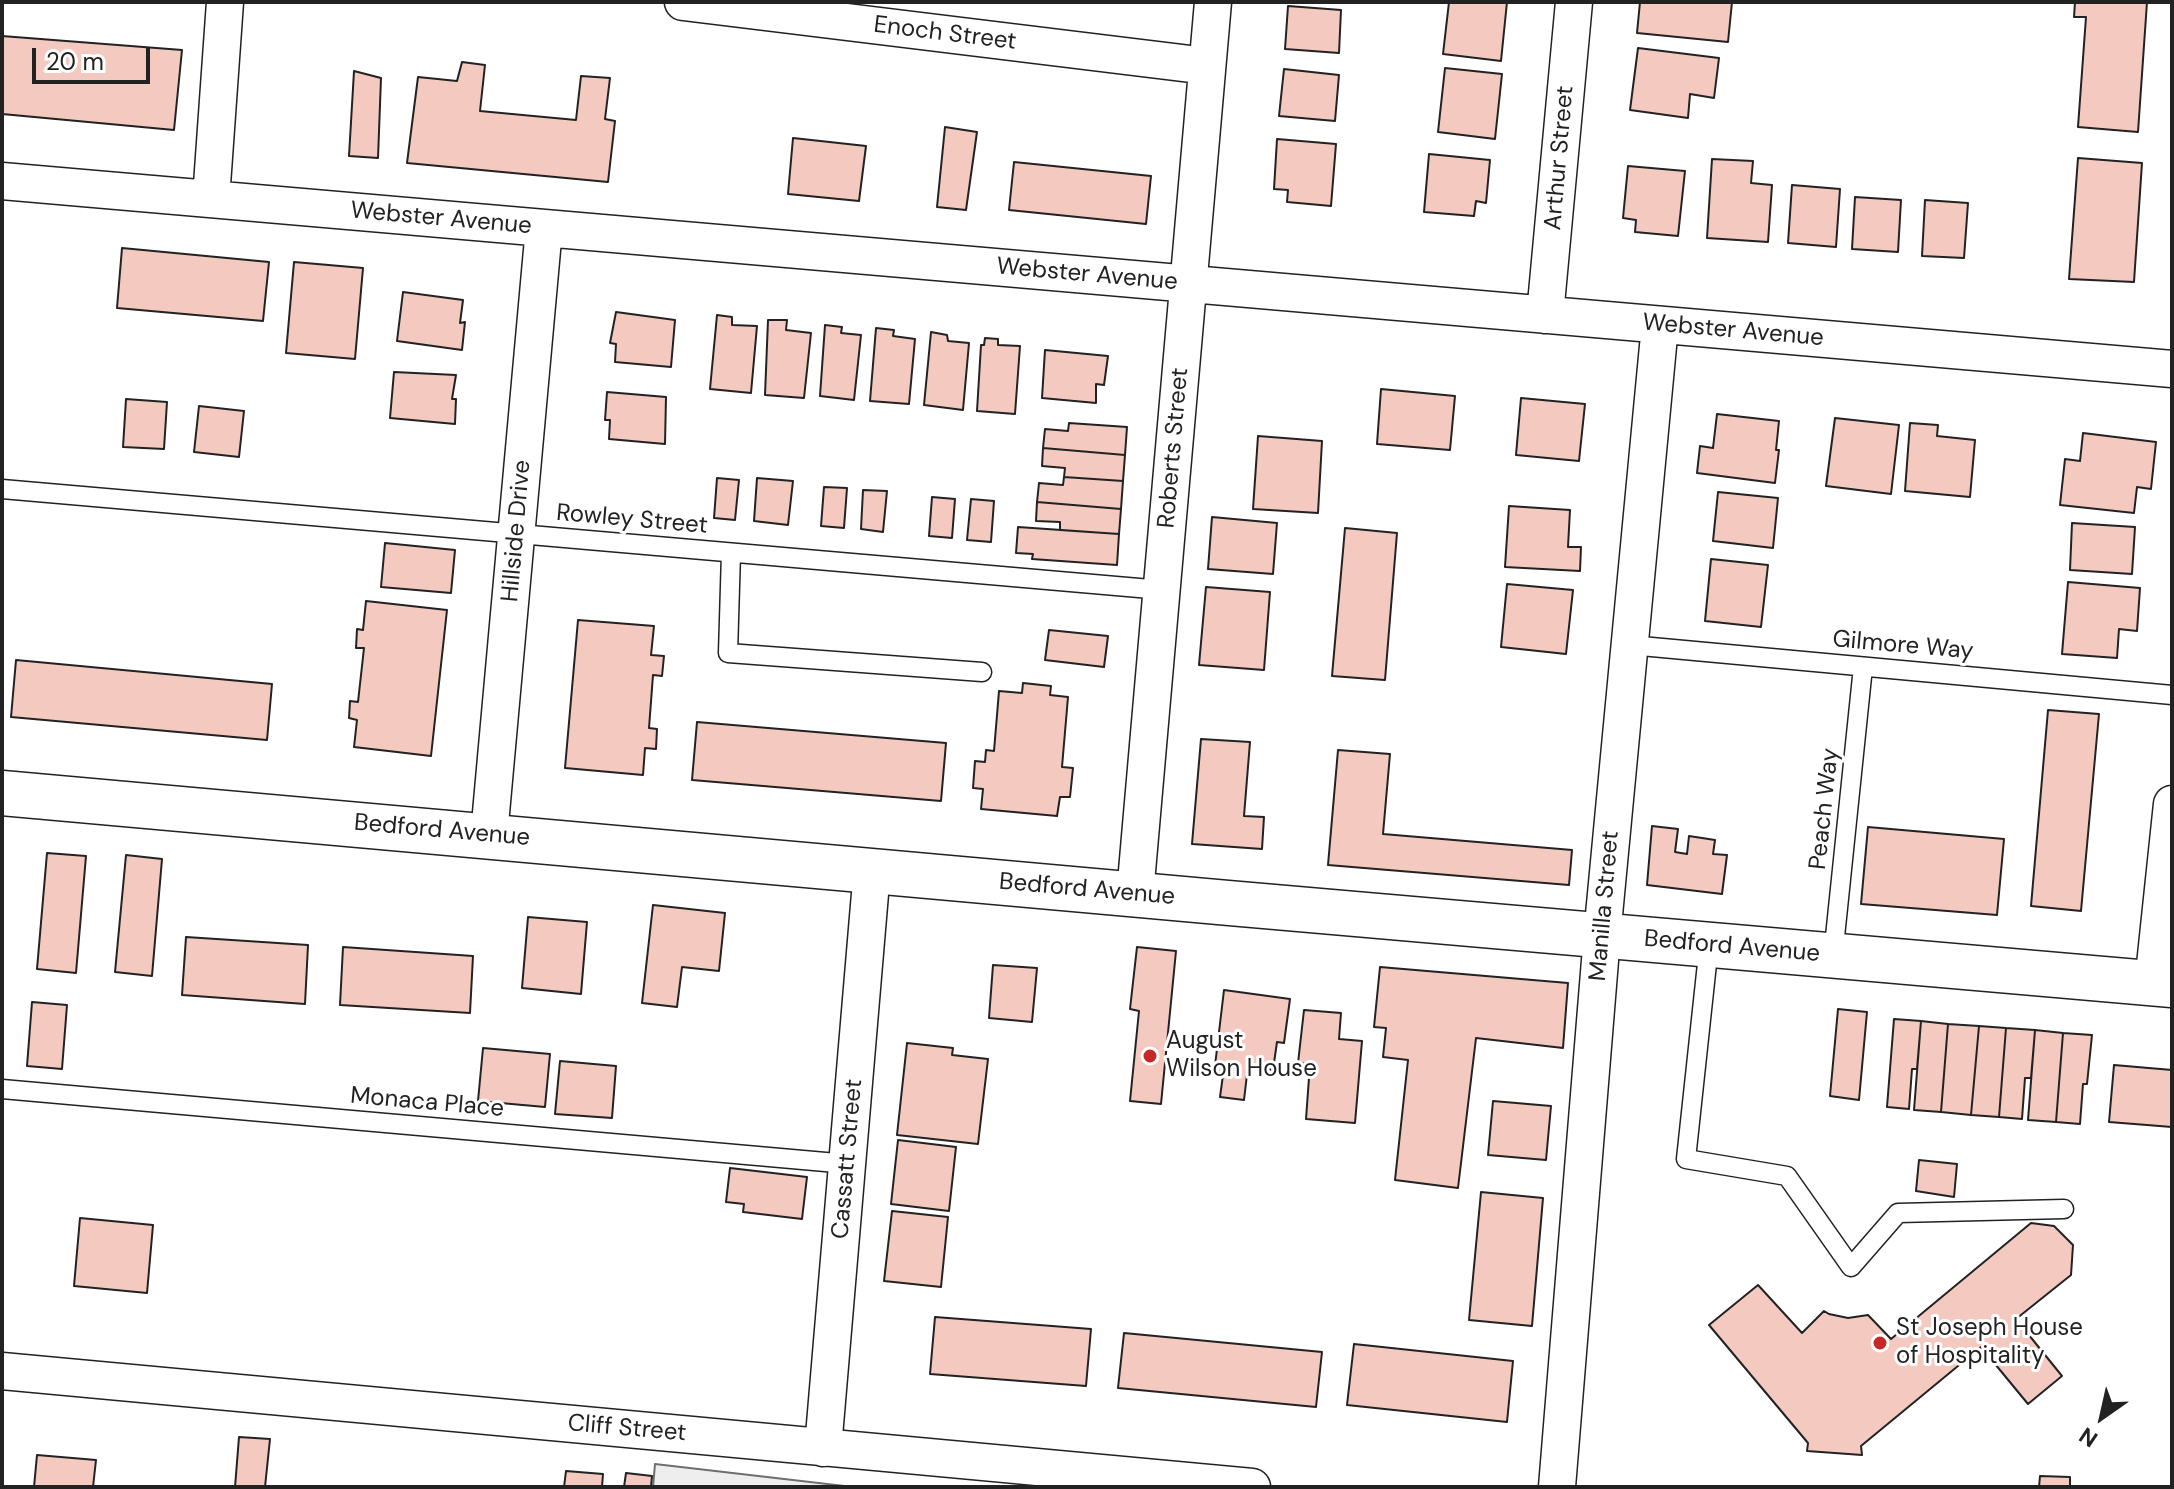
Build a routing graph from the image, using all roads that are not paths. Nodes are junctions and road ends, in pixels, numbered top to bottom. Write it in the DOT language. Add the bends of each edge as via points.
graph roads {
  1 [pos="225,2"];
  2 [pos="683,2"];
  3 [pos="1213,2"];
  4 [pos="1574,2"];
  5 [pos="1207,66"];
  6 [pos="2,181"];
  7 [pos="211,199"];
  8 [pos="544,228"];
  9 [pos="1188,284"];
  10 [pos="1545,315"];
  11 [pos="1660,325"];
  12 [pos="2172,369"];
  13 [pos="2,489"];
  14 [pos="516,534"];
  15 [pos="731,553"];
  16 [pos="1162,590"];
  17 [pos="1630,645"];
  18 [pos="1863,667"];
  19 [pos="982,672"];
  20 [pos="2172,695"];
  21 [pos="2,793"];
  22 [pos="2172,804"];
  23 [pos="489,835"];
  24 [pos="872,870"];
  25 [pos="1135,894"];
  26 [pos="1602,936"];
  27 [pos="1709,945"];
  28 [pos="1833,956"];
  29 [pos="2162,985"];
  30 [pos="2,1089"];
  31 [pos="848,1164"];
  32 [pos="2064,1209"];
  33 [pos="2,1371"];
  34 [pos="823,1448"];
  35 [pos="1252,1487"];
  36 [pos="1557,1487"];
  1 -- 7 [label="street"];
  2 -- 5 [label="street, Enoch Street"];
  3 -- 5 [label="street, Roberts Street"];
  4 -- 10 [label="street, Arthur Street"];
  5 -- 9 [label="street, Roberts Street"];
  6 -- 7 [label="street, Webster Avenue"];
  7 -- 8 [label="street, Webster Avenue"];
  8 -- 9 [label="street, Webster Avenue"];
  8 -- 14 [label="street, Hillside Drive"];
  9 -- 10 [label="street, Webster Avenue"];
  9 -- 16 [label="street, Roberts Street"];
  10 -- 11 [label="street, Webster Avenue"];
  11 -- 12 [label="street, Webster Avenue"];
  11 -- 17 [label="street, Manilla Street"];
  13 -- 14 [label="lane, Rowley Street"];
  14 -- 15 [label="lane, Rowley Street"];
  14 -- 23 [label="street, Hillside Drive"];
  15 -- 16 [label="lane, Rowley Street"];
  15 -- 19 [label="lane" via="728,653"];
  16 -- 25 [label="street, Roberts Street"];
  17 -- 18 [label="lane, Gilmore Way"];
  17 -- 26 [label="street, Manilla Street"];
  18 -- 20 [label="lane, Gilmore Way"];
  18 -- 28 [label="lane, Peach Way"];
  21 -- 23 [label="street, Bedford Avenue"];
  22 -- 29 [label="street"];
  23 -- 24 [label="street, Bedford Avenue"];
  24 -- 25 [label="street, Bedford Avenue"];
  24 -- 31 [label="street, Cassatt Street"];
  25 -- 26 [label="street, Bedford Avenue"];
  26 -- 27 [label="street, Bedford Avenue"];
  26 -- 36 [label="street, Manilla Street"];
  27 -- 28 [label="street, Bedford Avenue"];
  27 -- 32 [label="lane" via="1686,1159 1787,1176 1851,1267 1898,1213"];
  28 -- 29 [label="street, Bedford Avenue"];
  30 -- 31 [label="lane, Monaca Place"];
  31 -- 34 [label="street, Cassatt Street"];
  33 -- 34 [label="street, Cliff Street"];
  34 -- 35 [label="street, Cliff Street"];
}
